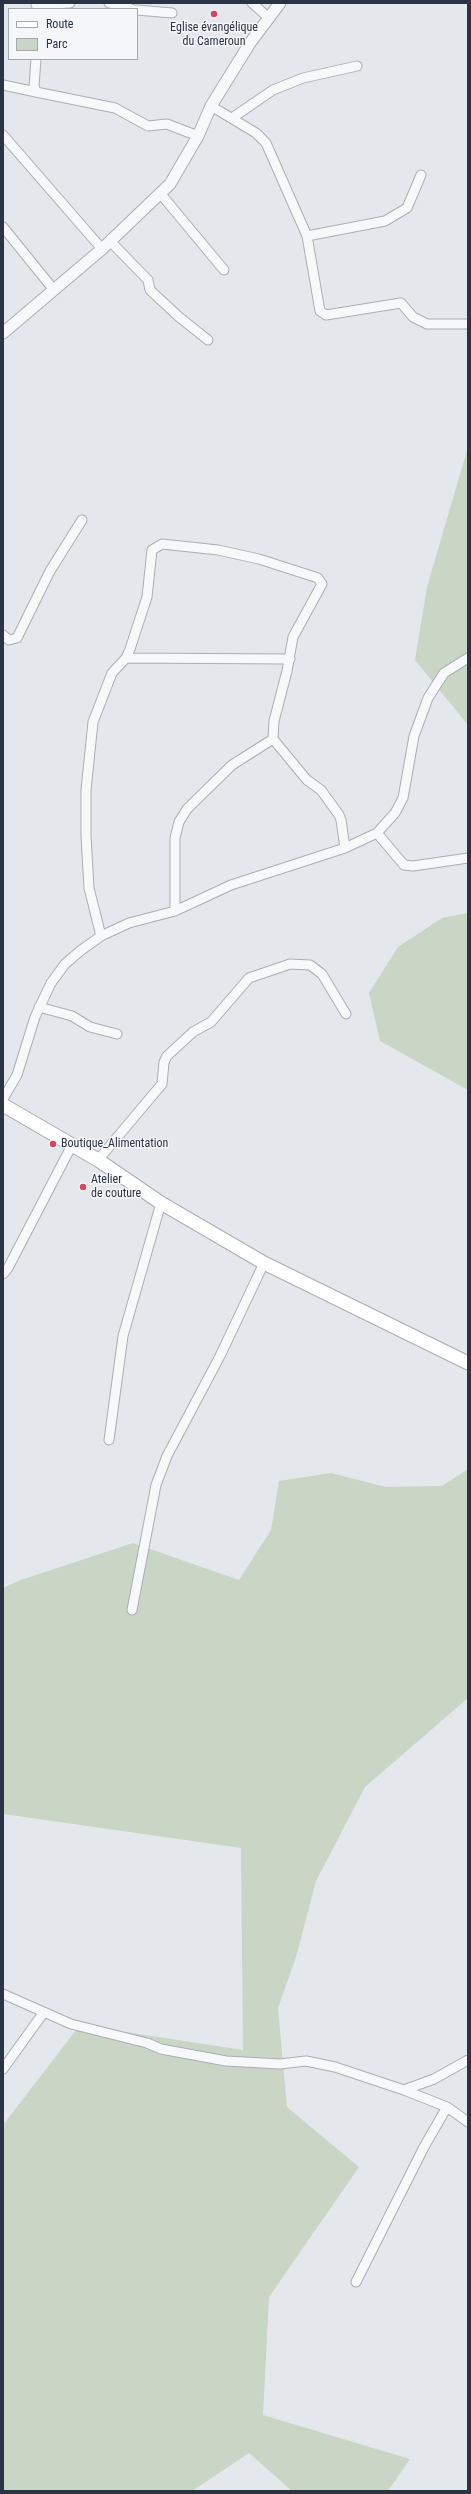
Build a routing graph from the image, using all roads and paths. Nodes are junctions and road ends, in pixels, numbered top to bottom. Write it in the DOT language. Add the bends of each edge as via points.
graph roads {
  1 [pos="70,3"];
  2 [pos="109,3"];
  3 [pos="252,3"];
  4 [pos="280,3"];
  5 [pos="36,6"];
  6 [pos="128,8"];
  7 [pos="138,10"];
  8 [pos="172,13"];
  9 [pos="269,18"];
  10 [pos="36,60"];
  11 [pos="357,66"];
  12 [pos="3,85"];
  13 [pos="36,92"];
  14 [pos="211,106"];
  15 [pos="232,118"];
  16 [pos="3,135"];
  17 [pos="198,136"];
  18 [pos="421,175"];
  19 [pos="160,193"];
  20 [pos="3,227"];
  21 [pos="307,236"];
  22 [pos="106,245"];
  23 [pos="224,270"];
  24 [pos="54,290"];
  25 [pos="466,324"];
  26 [pos="3,333"];
  27 [pos="208,340"];
  28 [pos="82,520"];
  29 [pos="3,635"];
  30 [pos="126,658"];
  31 [pos="468,658"];
  32 [pos="290,659"];
  33 [pos="273,739"];
  34 [pos="377,833"];
  35 [pos="345,848"];
  36 [pos="468,858"];
  37 [pos="175,911"];
  38 [pos="101,936"];
  39 [pos="39,1007"];
  40 [pos="346,1014"];
  41 [pos="117,1034"];
  42 [pos="3,1099"];
  43 [pos="3,1105"];
  44 [pos="72,1145"];
  45 [pos="98,1160"];
  46 [pos="161,1203"];
  47 [pos="264,1263"];
  48 [pos="3,1274"];
  49 [pos="468,1363"];
  50 [pos="109,1440"];
  51 [pos="132,1610"];
  52 [pos="3,1994"];
  53 [pos="44,2012"];
  54 [pos="468,2060"];
  55 [pos="3,2069"];
  56 [pos="404,2090"];
  57 [pos="447,2107"];
  58 [pos="468,2122"];
  59 [pos="356,2282"];
  1 -- 5 [label="street"];
  2 -- 6 [label="street"];
  3 -- 9 [label="street"];
  4 -- 9 [label="street"];
  7 -- 8 [label="street"];
  9 -- 14 [label="street" via="250,43"];
  10 -- 13 [label="street"];
  11 -- 15 [label="street" via="303,78 272,90"];
  12 -- 13 [label="street"];
  13 -- 17 [label="street" via="115,108 148,126 167,124"];
  14 -- 15 [label="street"];
  14 -- 17 [label="street"];
  15 -- 21 [label="street" via="256,133 266,143"];
  16 -- 22 [label="street"];
  17 -- 19 [label="street" via="179,171"];
  18 -- 21 [label="street" via="407,208 385,221"];
  19 -- 22 [label="street"];
  19 -- 23 [label="street"];
  20 -- 24 [label="street"];
  21 -- 25 [label="street" via="319,308 323,314 401,303 413,317 427,324"];
  22 -- 24 [label="street"];
  22 -- 27 [label="street" via="148,280 150,290"];
  24 -- 26 [label="street"];
  28 -- 29 [label="street" via="50,571 17,638 9,640"];
  30 -- 32 [label="street"];
  30 -- 32 [label="street" via="147,597 152,550 162,544 171,544 242,555 321,580 321,588 293,637"];
  30 -- 38 [label="street" via="112,673 95,715 86,790 88,882"];
  31 -- 34 [label="street" via="444,673 428,698 414,736 403,798 395,813"];
  32 -- 33 [label="street" via="274,721"];
  33 -- 35 [label="street" via="307,780 321,790 339,815"];
  33 -- 37 [label="street" via="232,765 182,816 175,838"];
  34 -- 35 [label="street"];
  34 -- 36 [label="street" via="404,865"];
  35 -- 37 [label="street" via="231,885"];
  37 -- 38 [label="street" via="129,923"];
  38 -- 39 [label="street" via="65,964 51,983"];
  39 -- 41 [label="street" via="72,1016 90,1027"];
  39 -- 42 [label="street" via="16,1075"];
  40 -- 45 [label="street" via="322,974 310,965 290,964 249,978 211,1022 193,1032 167,1056 162,1084"];
  43 -- 44 [label="main road"];
  44 -- 45 [label="main road"];
  44 -- 48 [label="street"];
  45 -- 46 [label="main road"];
  46 -- 47 [label="main road"];
  46 -- 50 [label="street" via="140,1268 123,1336"];
  47 -- 49 [label="main road"];
  47 -- 51 [label="street" via="156,1485"];
  52 -- 53 [label="street"];
  53 -- 55 [label="street"];
  53 -- 56 [label="street" via="71,2024 147,2043 161,2049 226,2061 280,2064 306,2061 335,2067"];
  54 -- 56 [label="street" via="434,2079"];
  56 -- 57 [label="street"];
  57 -- 58 [label="street"];
  57 -- 59 [label="street"];
}
